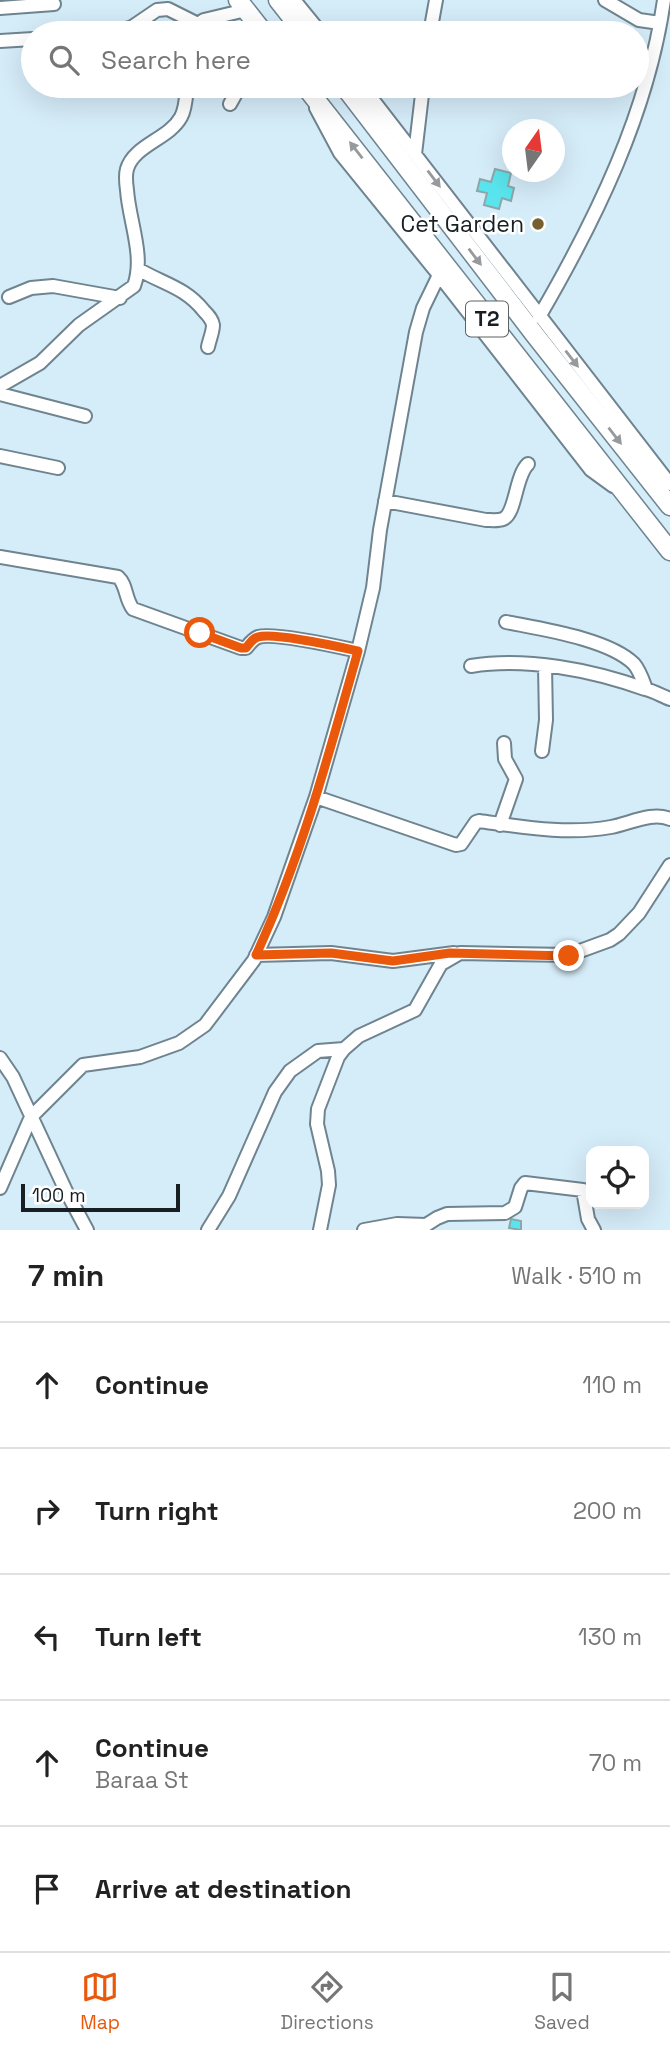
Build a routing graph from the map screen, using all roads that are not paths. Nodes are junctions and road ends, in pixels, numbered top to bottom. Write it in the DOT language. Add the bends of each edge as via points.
graph roads {
  1 [pos="278,0"];
  2 [pos="294,0"];
  3 [pos="436,0"];
  4 [pos="605,0"];
  5 [pos="664,0"];
  6 [pos="54,4"];
  7 [pos="170,5"];
  8 [pos="242,5"];
  9 [pos="0,8"];
  10 [pos="140,21"];
  11 [pos="187,21"];
  12 [pos="207,21"];
  13 [pos="255,21"];
  14 [pos="295,21"];
  15 [pos="311,21"];
  16 [pos="432,21"];
  17 [pos="646,21"];
  18 [pos="649,21"];
  19 [pos="660,23"];
  20 [pos="21,40"];
  21 [pos="0,41"];
  22 [pos="649,72"];
  23 [pos="185,98"];
  24 [pos="233,98"];
  25 [pos="311,98"];
  26 [pos="314,98"];
  27 [pos="353,98"];
  28 [pos="371,98"];
  29 [pos="422,98"];
  30 [pos="641,98"];
  31 [pos="230,104"];
  32 [pos="415,154"];
  33 [pos="138,269"];
  34 [pos="439,275"];
  35 [pos="9,298"];
  36 [pos="120,298"];
  37 [pos="539,317"];
  38 [pos="208,347"];
  39 [pos="0,386"];
  40 [pos="0,394"];
  41 [pos="85,416"];
  42 [pos="0,456"];
  43 [pos="528,464"];
  44 [pos="58,468"];
  45 [pos="649,479"];
  46 [pos="670,484"];
  47 [pos="625,495"];
  48 [pos="385,501"];
  49 [pos="670,506"];
  50 [pos="670,551"];
  51 [pos="0,557"];
  52 [pos="506,622"];
  53 [pos="358,651"];
  54 [pos="471,666"];
  55 [pos="545,666"];
  56 [pos="646,689"];
  57 [pos="670,699"];
  58 [pos="503,743"];
  59 [pos="542,751"];
  60 [pos="317,797"];
  61 [pos="670,819"];
  62 [pos="500,825"];
  63 [pos="670,865"];
  64 [pos="460,953"];
  65 [pos="256,955"];
  66 [pos="344,1049"];
  67 [pos="0,1058"];
  68 [pos="31,1117"];
  69 [pos="0,1188"];
  70 [pos="87,1230"];
  71 [pos="208,1230"];
  72 [pos="320,1230"];
  73 [pos="364,1230"];
  74 [pos="594,1230"];
  1 -- 14 [label="highway"];
  2 -- 15 [label="street"];
  3 -- 16 [label="street"];
  4 -- 17 [label="street"];
  5 -- 19 [label="street"];
  6 -- 9 [label="street"];
  7 -- 10 [label="street"];
  7 -- 11 [label="street"];
  8 -- 12 [label="street"];
  8 -- 13 [label="highway"];
  18 -- 19 [label="street"];
  19 -- 22 [label="street"];
  20 -- 21 [label="street"];
  23 -- 33 [label="street" via="181,118 134,157 127,169"];
  24 -- 31 [label="street"];
  25 -- 34 [label="street" via="341,153"];
  47 -- 26 [label="highway, T2, one-way"];
  27 -- 45 [label="highway, T2, one-way"];
  28 -- 32 [label="street"];
  29 -- 32 [label="street"];
  30 -- 37 [label="street" via="592,220"];
  32 -- 37 [label="street, one-way"];
  33 -- 36 [label="street" via="134,286"];
  33 -- 38 [label="street" via="196,301 213,325"];
  34 -- 47 [label="street" via="591,470"];
  34 -- 48 [label="street" via="416,332"];
  35 -- 36 [label="street" via="32,288 53,286"];
  36 -- 39 [label="street" via="79,325 40,363"];
  37 -- 46 [label="street, one-way"];
  40 -- 41 [label="street"];
  42 -- 44 [label="street"];
  43 -- 48 [label="street" via="521,471 512,507 502,519 485,520"];
  45 -- 47 [label="highway"];
  45 -- 49 [label="highway, T2"];
  47 -- 50 [label="highway, T2"];
  48 -- 53 [label="street" via="373,588"];
  51 -- 53 [label="street" via="118,577 133,609 241,648 267,636"];
  52 -- 56 [label="street" via="567,635 614,652 634,664"];
  53 -- 60 [label="street"];
  54 -- 55 [label="street"];
  55 -- 56 [label="street"];
  55 -- 59 [label="street"];
  56 -- 57 [label="street"];
  58 -- 62 [label="street" via="505,759 516,779"];
  60 -- 62 [label="street" via="456,845 476,822"];
  60 -- 65 [label="street"];
  61 -- 62 [label="street" via="656,816 586,831"];
  63 -- 64 [label="street" via="629,924 600,944 569,956"];
  64 -- 65 [label="street" via="393,961 331,953"];
  64 -- 66 [label="street" via="441,964 415,1010 359,1036"];
  65 -- 68 [label="street" via="205,1025 179,1043 139,1057 83,1065"];
  66 -- 71 [label="street" via="318,1051 290,1071 275,1092 229,1196"];
  66 -- 72 [label="street" via="318,1109 329,1185"];
  67 -- 68 [label="street"];
  68 -- 69 [label="street"];
  68 -- 70 [label="street"];
  73 -- 74 [label="street" via="426,1225 447,1214 505,1213 515,1207 525,1183 583,1190"];
}
